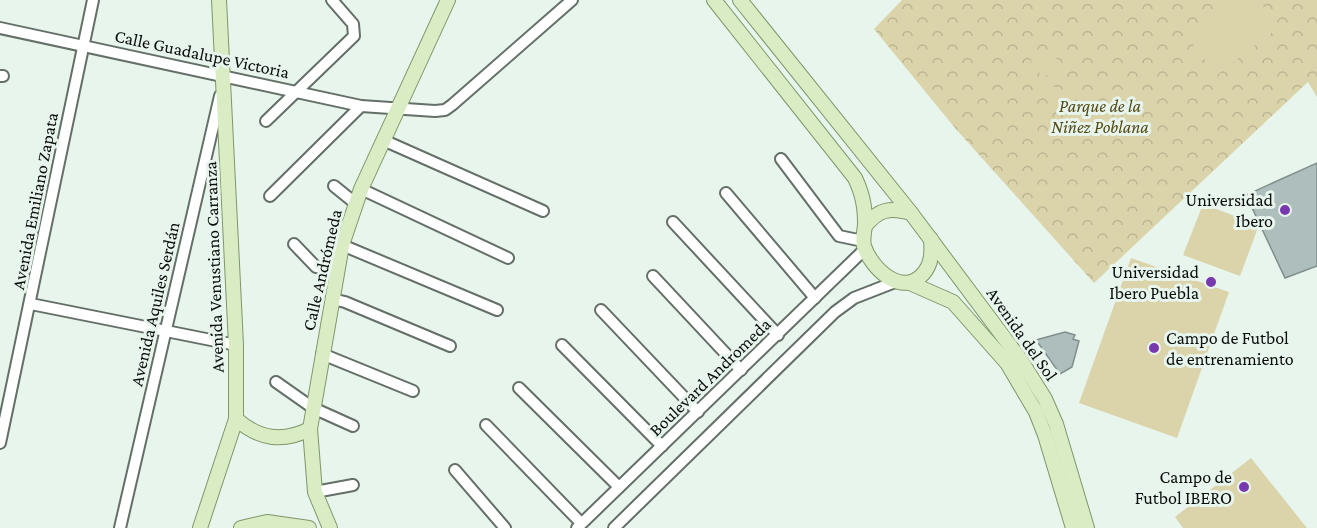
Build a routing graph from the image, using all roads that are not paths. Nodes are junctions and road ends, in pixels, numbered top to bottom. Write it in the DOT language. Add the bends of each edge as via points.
graph roads {
  1 [pos="93,0"];
  2 [pos="219,0"];
  3 [pos="332,0"];
  4 [pos="448,0"];
  5 [pos="572,0"];
  6 [pos="714,0"];
  7 [pos="740,0"];
  8 [pos="0,28"];
  9 [pos="83,45"];
  10 [pos="222,81"];
  11 [pos="297,92"];
  12 [pos="361,106"];
  13 [pos="398,110"];
  14 [pos="266,122"];
  15 [pos="383,140"];
  16 [pos="781,159"];
  17 [pos="334,186"];
  18 [pos="361,189"];
  19 [pos="726,193"];
  20 [pos="270,196"];
  21 [pos="355,203"];
  22 [pos="543,211"];
  23 [pos="911,213"];
  24 [pos="674,222"];
  25 [pos="864,238"];
  26 [pos="931,239"];
  27 [pos="294,244"];
  28 [pos="342,245"];
  29 [pos="508,258"];
  30 [pos="336,272"];
  31 [pos="653,276"];
  32 [pos="895,282"];
  33 [pos="910,283"];
  34 [pos="816,298"];
  35 [pos="332,299"];
  36 [pos="31,304"];
  37 [pos="497,310"];
  38 [pos="601,310"];
  39 [pos="166,330"];
  40 [pos="778,335"];
  41 [pos="236,345"];
  42 [pos="562,345"];
  43 [pos="450,346"];
  44 [pos="322,354"];
  45 [pos="741,370"];
  46 [pos="276,382"];
  47 [pos="519,388"];
  48 [pos="413,391"];
  49 [pos="313,408"];
  50 [pos="698,412"];
  51 [pos="236,419"];
  52 [pos="486,425"];
  53 [pos="353,426"];
  54 [pos="310,429"];
  55 [pos="0,443"];
  56 [pos="662,446"];
  57 [pos="455,470"];
  58 [pos="353,485"];
  59 [pos="619,487"];
  60 [pos="315,492"];
  61 [pos="579,526"];
  62 [pos="120,528"];
  63 [pos="200,528"];
  64 [pos="241,528"];
  65 [pos="309,528"];
  66 [pos="330,528"];
  67 [pos="505,528"];
  68 [pos="614,528"];
  69 [pos="1073,528"];
  70 [pos="1087,528"];
  1 -- 9 [label="street, Avenida Emiliano Zapata"];
  2 -- 10 [label="main road, Avenida Venustiano Carranza"];
  3 -- 11 [label="street" via="353,24 354,36"];
  4 -- 13 [label="main road, Calle Andrómeda"];
  5 -- 13 [label="street, Calle Guadalupe Victoria" via="445,111"];
  6 -- 25 [label="main road" via="855,178 863,194"];
  7 -- 23 [label="main road"];
  8 -- 9 [label="street, Calle Guadalupe Victoria"];
  9 -- 10 [label="street, Calle Guadalupe Victoria"];
  9 -- 36 [label="street, Avenida Emiliano Zapata"];
  10 -- 11 [label="street, Calle Guadalupe Victoria"];
  10 -- 39 [label="street, Avenida Aquiles Serdán"];
  10 -- 41 [label="main road, Avenida Venustiano Carranza"];
  11 -- 12 [label="street, Calle Guadalupe Victoria"];
  11 -- 14 [label="street"];
  12 -- 13 [label="street, Calle Guadalupe Victoria"];
  12 -- 20 [label="street"];
  13 -- 15 [label="main road, Calle Andrómeda"];
  15 -- 18 [label="main road, Calle Andrómeda"];
  15 -- 22 [label="street"];
  16 -- 25 [label="street" via="839,236"];
  17 -- 21 [label="street"];
  18 -- 21 [label="main road, Calle Andrómeda"];
  18 -- 29 [label="street"];
  19 -- 34 [label="street"];
  21 -- 28 [label="main road, Calle Andrómeda"];
  23 -- 25 [label="main road" via="886,209 874,214"];
  23 -- 26 [label="main road"];
  24 -- 40 [label="street"];
  25 -- 32 [label="main road" via="881,272"];
  25 -- 34 [label="street, Boulevard Andromeda"];
  26 -- 33 [label="main road" via="928,267"];
  26 -- 70 [label="main road, Avenida del Sol" via="1045,399"];
  27 -- 30 [label="street" via="316,267"];
  28 -- 30 [label="main road, Calle Andrómeda"];
  28 -- 37 [label="street"];
  30 -- 35 [label="main road, Calle Andrómeda"];
  31 -- 45 [label="street"];
  32 -- 33 [label="main road"];
  32 -- 68 [label="street" via="854,298 834,312"];
  33 -- 69 [label="main road, Avenida del Sol" via="953,302 1007,363 1036,412"];
  34 -- 40 [label="street, Boulevard Andromeda"];
  35 -- 43 [label="street"];
  35 -- 44 [label="main road, Calle Andrómeda"];
  36 -- 39 [label="street"];
  36 -- 55 [label="street, Avenida Emiliano Zapata"];
  38 -- 50 [label="street"];
  39 -- 41 [label="street"];
  39 -- 62 [label="street, Avenida Aquiles Serdán"];
  40 -- 45 [label="street, Boulevard Andromeda"];
  41 -- 51 [label="main road, Avenida Venustiano Carranza"];
  42 -- 56 [label="street"];
  44 -- 48 [label="street"];
  44 -- 49 [label="main road, Calle Andrómeda"];
  45 -- 50 [label="street, Boulevard Andromeda"];
  46 -- 49 [label="street"];
  47 -- 59 [label="street"];
  49 -- 53 [label="street"];
  49 -- 54 [label="main road, Calle Andrómeda"];
  50 -- 56 [label="street, Boulevard Andromeda"];
  51 -- 54 [label="main road" via="248,430 271,438 295,436"];
  51 -- 63 [label="main road, Avenida Venustiano Carranza"];
  52 -- 61 [label="street"];
  54 -- 60 [label="main road, Calle Andrómeda"];
  56 -- 59 [label="street, Boulevard Andromeda"];
  57 -- 67 [label="street"];
  58 -- 60 [label="street"];
  59 -- 61 [label="street, Boulevard Andromeda"];
  60 -- 66 [label="main road, Calle Andrómeda"];
  64 -- 65 [label="main road" via="267,522"];
}
